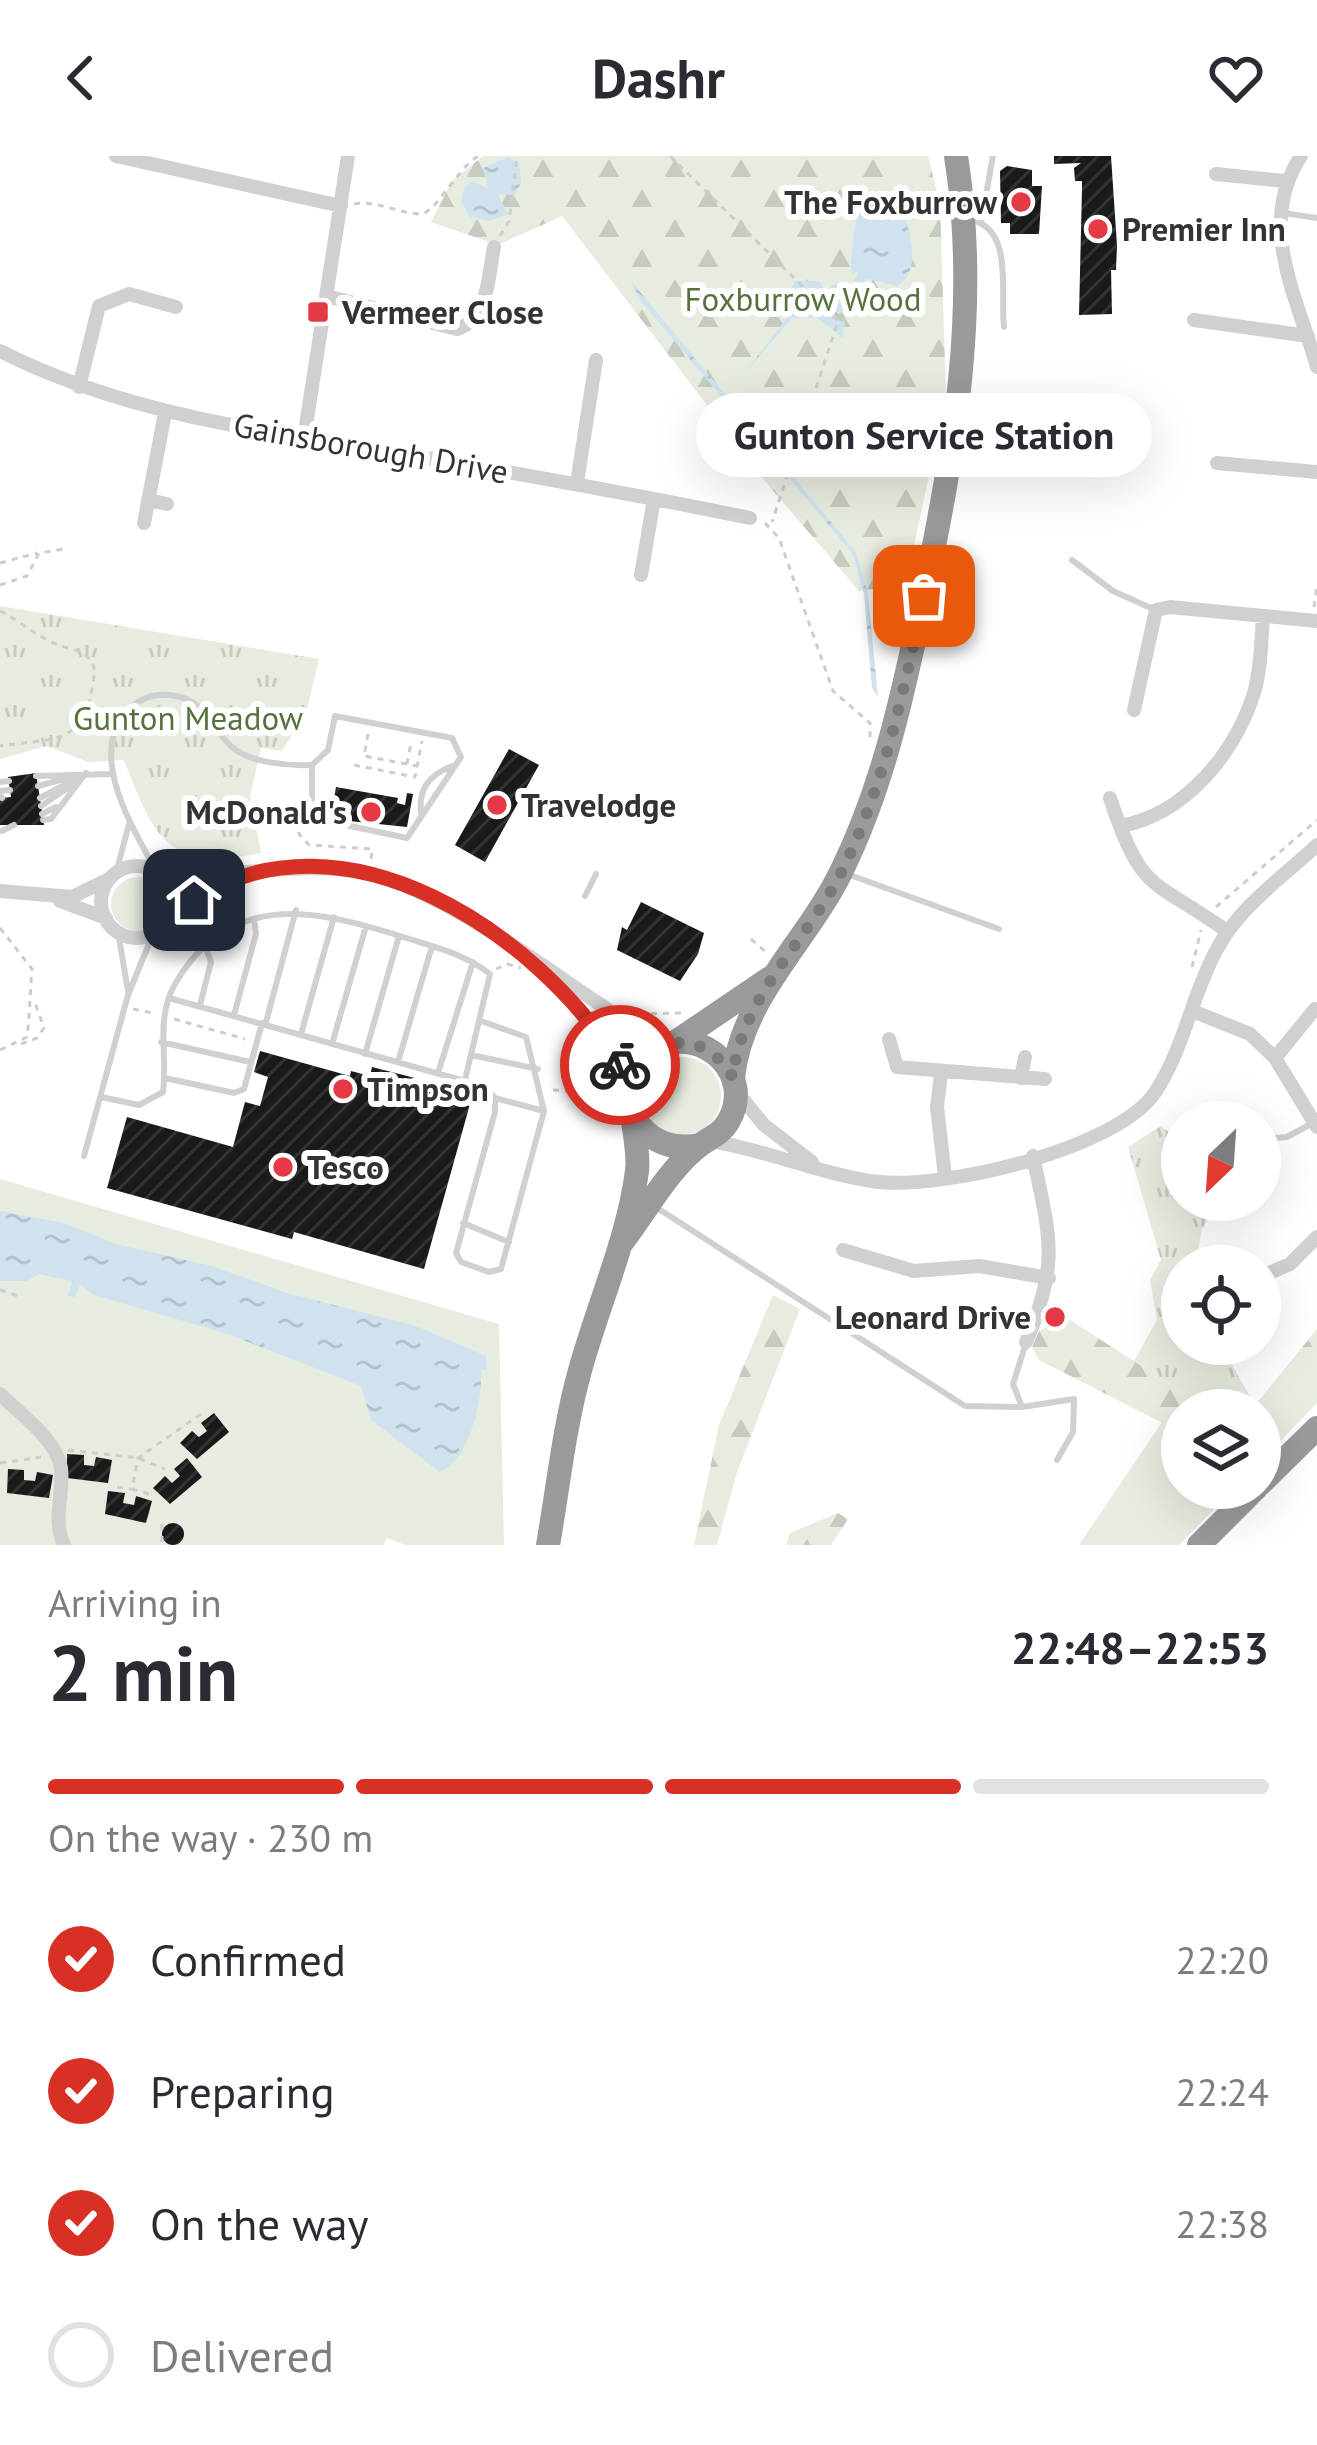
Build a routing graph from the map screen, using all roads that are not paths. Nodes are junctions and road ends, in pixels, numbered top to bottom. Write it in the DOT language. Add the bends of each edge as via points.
graph roads {
  1 [pos="116,156"];
  2 [pos="348,156"];
  3 [pos="956,156"];
  4 [pos="993,156"];
  5 [pos="1300,156"];
  6 [pos="175,161"];
  7 [pos="1216,173"];
  8 [pos="1284,182"];
  9 [pos="341,206"];
  10 [pos="1280,213"];
  11 [pos="1317,218"];
  12 [pos="972,221"];
  13 [pos="494,247"];
  14 [pos="326,296"];
  15 [pos="176,307"];
  16 [pos="1194,320"];
  17 [pos="1004,327"];
  18 [pos="1308,336"];
  19 [pos="0,351"];
  20 [pos="596,360"];
  21 [pos="1317,367"];
  22 [pos="79,387"];
  23 [pos="165,412"];
  24 [pos="304,438"];
  25 [pos="1217,463"];
  26 [pos="1317,472"];
  27 [pos="577,483"];
  28 [pos="654,499"];
  29 [pos="148,500"];
  30 [pos="167,504"];
  31 [pos="750,518"];
  32 [pos="144,523"];
  33 [pos="1072,560"];
  34 [pos="641,575"];
  35 [pos="1163,609"];
  36 [pos="1263,618"];
  37 [pos="1315,621"];
  38 [pos="1134,710"];
  39 [pos="312,765"];
  40 [pos="455,765"];
  41 [pos="86,773"];
  42 [pos="113,774"];
  43 [pos="37,781"];
  44 [pos="1110,798"];
  45 [pos="422,816"];
  46 [pos="130,820"];
  47 [pos="1120,826"];
  48 [pos="1317,845"];
  49 [pos="251,870"];
  50 [pos="842,872"];
  51 [pos="158,873"];
  52 [pos="596,874"];
  53 [pos="114,875"];
  54 [pos="0,891"];
  55 [pos="585,896"];
  56 [pos="48,897"];
  57 [pos="296,910"];
  58 [pos="171,915"];
  59 [pos="334,917"];
  60 [pos="106,918"];
  61 [pos="254,920"];
  62 [pos="366,926"];
  63 [pos="999,929"];
  64 [pos="1228,931"];
  65 [pos="118,932"];
  66 [pos="153,934"];
  67 [pos="399,936"];
  68 [pos="206,946"];
  69 [pos="431,946"];
  70 [pos="474,961"];
  71 [pos="765,964"];
  72 [pos="542,966"];
  73 [pos="128,995"];
  74 [pos="169,998"];
  75 [pos="200,1005"];
  76 [pos="1315,1009"];
  77 [pos="1195,1012"];
  78 [pos="234,1015"];
  79 [pos="481,1021"];
  80 [pos="264,1023"];
  81 [pos="301,1034"];
  82 [pos="889,1039"];
  83 [pos="161,1042"];
  84 [pos="671,1042"];
  85 [pos="332,1044"];
  86 [pos="365,1054"];
  87 [pos="471,1055"];
  88 [pos="1025,1058"];
  89 [pos="1275,1058"];
  90 [pos="398,1061"];
  91 [pos="251,1063"];
  92 [pos="538,1069"];
  93 [pos="438,1073"];
  94 [pos="941,1074"];
  95 [pos="165,1078"];
  96 [pos="1021,1078"];
  97 [pos="1045,1079"];
  98 [pos="465,1080"];
  99 [pos="734,1084"];
  100 [pos="100,1097"];
  101 [pos="495,1098"];
  102 [pos="621,1103"];
  103 [pos="544,1111"];
  104 [pos="1316,1124"];
  105 [pos="1281,1137"];
  106 [pos="705,1143"];
  107 [pos="85,1156"];
  108 [pos="1033,1156"];
  109 [pos="816,1165"];
  110 [pos="945,1178"];
  111 [pos="651,1204"];
  112 [pos="464,1223"];
  113 [pos="1317,1237"];
  114 [pos="509,1243"];
  115 [pos="620,1245"];
  116 [pos="843,1250"];
  117 [pos="1281,1268"];
  118 [pos="1049,1278"];
  119 [pos="1026,1342"];
  120 [pos="0,1394"];
  121 [pos="1022,1407"];
  122 [pos="1317,1428"];
  123 [pos="1057,1460"];
  124 [pos="1281,1463"];
  125 [pos="1235,1509"];
  126 [pos="64,1545"];
  127 [pos="548,1545"];
  128 [pos="1199,1545"];
  1 -- 6 [label="street"];
  2 -- 9 [label="street"];
  3 -- 12 [label="highway"];
  4 -- 12 [label="lane"];
  5 -- 8 [label="street"];
  6 -- 9 [label="street"];
  7 -- 8 [label="street"];
  8 -- 10 [label="street"];
  9 -- 14 [label="street"];
  10 -- 11 [label="lane"];
  10 -- 18 [label="street" via="1281,260"];
  12 -- 17 [label="lane" via="1000,241"];
  12 -- 50 [label="highway" via="956,432 896,727"];
  13 -- 14 [label="street" via="481,311 457,329"];
  14 -- 24 [label="street"];
  15 -- 22 [label="street" via="129,293 99,306"];
  16 -- 18 [label="street"];
  18 -- 21 [label="street"];
  19 -- 22 [label="street, Gainsborough Drive"];
  20 -- 27 [label="street"];
  22 -- 23 [label="street, Gainsborough Drive"];
  23 -- 24 [label="street, Gainsborough Drive"];
  23 -- 29 [label="street"];
  24 -- 27 [label="street, Gainsborough Drive"];
  25 -- 26 [label="street"];
  27 -- 28 [label="street, Gainsborough Drive"];
  28 -- 31 [label="street, Gainsborough Drive"];
  28 -- 34 [label="street"];
  29 -- 30 [label="street"];
  29 -- 32 [label="street"];
  33 -- 35 [label="lane" via="1113,591"];
  35 -- 36 [label="street"];
  35 -- 38 [label="street"];
  36 -- 37 [label="street"];
  36 -- 47 [label="street" via="1255,690 1229,752 1185,795 1141,823"];
  39 -- 40 [label="lane" via="328,750 335,716 452,738 460,746"];
  39 -- 42 [label="lane" via="234,749 200,705 158,694 124,714 114,733"];
  39 -- 45 [label="lane" via="314,820 407,838"];
  40 -- 45 [label="lane"];
  40 -- 45 [label="lane" via="433,774 419,797"];
  41 -- 41 [label="lane" via="52,812 41,809"];
  41 -- 42 [label="lane"];
  41 -- 43 [label="lane"];
  42 -- 46 [label="lane"];
  44 -- 47 [label="street"];
  46 -- 51 [label="lane"];
  46 -- 53 [label="lane"];
  47 -- 64 [label="street" via="1146,881"];
  48 -- 64 [label="street"];
  49 -- 51 [label="street"];
  49 -- 58 [label="street"];
  49 -- 72 [label="street" via="310,864 404,885"];
  50 -- 63 [label="lane"];
  50 -- 71 [label="highway"];
  51 -- 53 [label="street" via="140,866"];
  51 -- 58 [label="street" via="173,897"];
  52 -- 55 [label="lane"];
  53 -- 56 [label="street" via="72,898"];
  53 -- 60 [label="street" via="103,892"];
  54 -- 56 [label="street"];
  56 -- 60 [label="street"];
  57 -- 59 [label="lane"];
  57 -- 61 [label="lane"];
  57 -- 80 [label="lane"];
  58 -- 66 [label="street"];
  59 -- 62 [label="lane"];
  59 -- 81 [label="lane"];
  60 -- 65 [label="street"];
  61 -- 68 [label="lane"];
  61 -- 78 [label="lane"];
  62 -- 67 [label="lane"];
  62 -- 85 [label="lane"];
  64 -- 77 [label="street"];
  65 -- 66 [label="street"];
  65 -- 73 [label="lane"];
  66 -- 73 [label="lane"];
  67 -- 69 [label="lane"];
  67 -- 86 [label="lane"];
  68 -- 74 [label="lane"];
  68 -- 75 [label="lane" via="211,962"];
  69 -- 70 [label="lane"];
  69 -- 90 [label="lane"];
  70 -- 79 [label="lane" via="490,974"];
  70 -- 93 [label="lane"];
  71 -- 84 [label="highway"];
  71 -- 99 [label="highway"];
  72 -- 84 [label="street" via="626,1027"];
  72 -- 102 [label="street" via="609,1048"];
  73 -- 100 [label="lane"];
  74 -- 75 [label="lane"];
  74 -- 83 [label="lane"];
  75 -- 78 [label="lane"];
  76 -- 89 [label="street"];
  77 -- 89 [label="street" via="1250,1034"];
  77 -- 108 [label="street" via="1160,1086 1136,1114 1100,1136"];
  78 -- 80 [label="lane"];
  79 -- 87 [label="lane"];
  79 -- 92 [label="lane" via="526,1037"];
  80 -- 81 [label="lane"];
  80 -- 91 [label="lane"];
  81 -- 85 [label="lane"];
  82 -- 94 [label="street" via="897,1066"];
  83 -- 91 [label="lane"];
  83 -- 95 [label="lane"];
  84 -- 99 [label="highway" via="711,1049"];
  84 -- 102 [label="highway" via="640,1061"];
  85 -- 86 [label="lane"];
  86 -- 90 [label="lane"];
  87 -- 92 [label="lane"];
  87 -- 98 [label="lane"];
  88 -- 96 [label="street"];
  89 -- 104 [label="street"];
  90 -- 93 [label="lane"];
  91 -- 95 [label="lane" via="244,1088 234,1093"];
  92 -- 103 [label="lane"];
  93 -- 98 [label="lane"];
  94 -- 96 [label="street"];
  94 -- 110 [label="street"];
  95 -- 100 [label="lane" via="163,1092 139,1105"];
  96 -- 97 [label="street"];
  98 -- 101 [label="lane"];
  99 -- 106 [label="highway" via="728,1122"];
  99 -- 109 [label="street" via="764,1125"];
  100 -- 107 [label="lane"];
  101 -- 103 [label="lane"];
  101 -- 112 [label="lane"];
  102 -- 106 [label="highway" via="667,1146"];
  102 -- 115 [label="highway" via="637,1172"];
  103 -- 114 [label="lane"];
  104 -- 105 [label="lane"];
  106 -- 109 [label="street"];
  106 -- 111 [label="highway"];
  108 -- 110 [label="street"];
  108 -- 118 [label="street" via="1049,1226"];
  109 -- 110 [label="street" via="882,1182"];
  111 -- 115 [label="highway"];
  111 -- 121 [label="lane" via="947,1397 965,1406"];
  112 -- 114 [label="lane"];
  112 -- 114 [label="lane" via="456,1252 472,1268 500,1269"];
  113 -- 117 [label="street"];
  115 -- 127 [label="highway" via="577,1382"];
  116 -- 118 [label="street" via="862,1264 980,1266"];
  118 -- 119 [label="street"];
  119 -- 121 [label="lane" via="1013,1384"];
  120 -- 126 [label="street" via="61,1465"];
  121 -- 123 [label="lane" via="1068,1397 1078,1405"];
  122 -- 124 [label="highway"];
  125 -- 128 [label="highway"];
}
